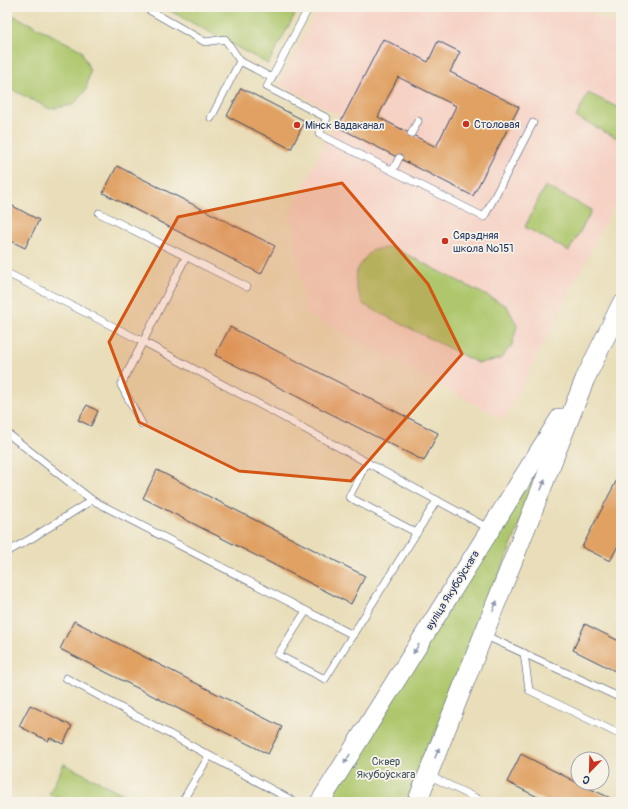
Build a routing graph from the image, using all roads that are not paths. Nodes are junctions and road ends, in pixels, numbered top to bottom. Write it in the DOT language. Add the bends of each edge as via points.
graph roads {
  1 [pos="144,7"];
  2 [pos="309,7"];
  3 [pos="154,10"];
  4 [pos="240,61"];
  5 [pos="272,78"];
  6 [pos="211,118"];
  7 [pos="418,121"];
  8 [pos="533,123"];
  9 [pos="411,134"];
  10 [pos="398,158"];
  11 [pos="393,170"];
  12 [pos="99,213"];
  13 [pos="186,257"];
  14 [pos="7,273"];
  15 [pos="247,288"];
  16 [pos="621,304"];
  17 [pos="144,342"];
  18 [pos="585,379"];
  19 [pos="142,424"];
  20 [pos="7,433"];
  21 [pos="367,462"];
  22 [pos="92,500"];
  23 [pos="437,500"];
  24 [pos="491,529"];
  25 [pos="417,533"];
  26 [pos="7,552"];
  27 [pos="306,611"];
  28 [pos="353,635"];
  29 [pos="483,635"];
  30 [pos="524,653"];
  31 [pos="66,678"];
  32 [pos="621,698"];
  33 [pos="621,735"];
  34 [pos="209,756"];
  35 [pos="428,774"];
  36 [pos="473,799"];
  37 [pos="182,802"];
  38 [pos="295,802"];
  39 [pos="320,802"];
  40 [pos="418,802"];
  41 [pos="484,802"];
  1 -- 3 [label="lane"];
  2 -- 5 [label="lane"];
  3 -- 4 [label="lane" via="205,42 225,39"];
  4 -- 5 [label="lane"];
  4 -- 6 [label="lane"];
  5 -- 11 [label="lane" via="267,87 327,118 319,134"];
  7 -- 9 [label="lane"];
  8 -- 11 [label="lane" via="484,217"];
  10 -- 11 [label="lane"];
  12 -- 13 [label="lane"];
  13 -- 15 [label="lane"];
  13 -- 17 [label="lane"];
  14 -- 17 [label="lane"];
  16 -- 18 [label="main road, вуліца Якубоўскага"];
  17 -- 19 [label="lane" via="121,385"];
  17 -- 21 [label="lane"];
  18 -- 24 [label="main road, вуліца Якубоўскага"];
  29 -- 18 [label="main road, вуліца Якубоўскага, one-way"];
  20 -- 22 [label="lane"];
  21 -- 23 [label="lane"];
  21 -- 25 [label="lane" via="349,497"];
  22 -- 26 [label="lane"];
  22 -- 27 [label="lane"];
  23 -- 24 [label="lane"];
  23 -- 25 [label="lane"];
  24 -- 39 [label="main road, вуліца Якубоўскага, one-way"];
  25 -- 28 [label="lane"];
  27 -- 28 [label="lane"];
  27 -- 28 [label="lane" via="278,655 325,679"];
  29 -- 30 [label="lane"];
  35 -- 29 [label="main road, вуліца Якубоўскага, one-way"];
  30 -- 32 [label="lane"];
  30 -- 33 [label="lane" via="529,690"];
  31 -- 34 [label="lane"];
  34 -- 37 [label="lane"];
  34 -- 38 [label="lane"];
  35 -- 36 [label="lane"];
  35 -- 40 [label="main road, вуліца Якубоўскага"];
  36 -- 41 [label="lane"];
}
